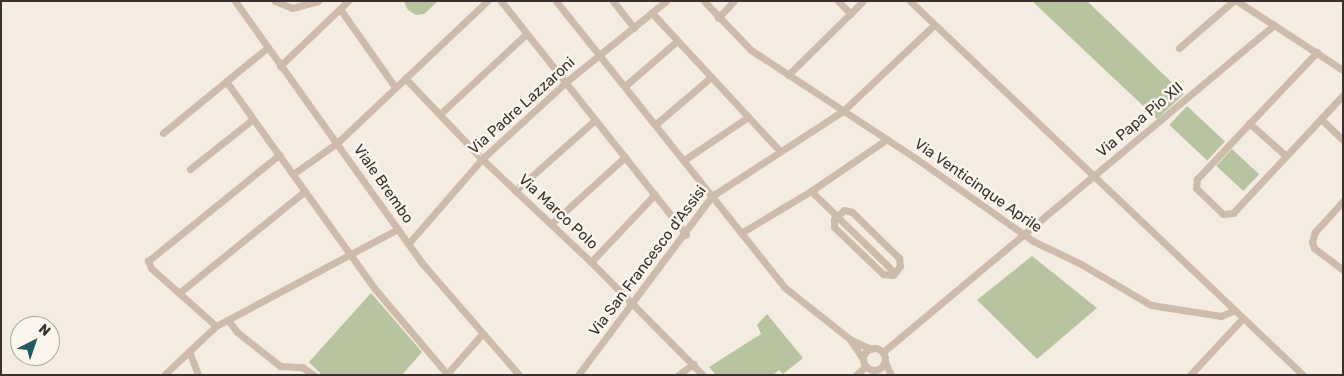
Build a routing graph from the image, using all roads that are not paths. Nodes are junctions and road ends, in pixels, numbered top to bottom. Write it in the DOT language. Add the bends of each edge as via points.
graph roads {
  1 [pos="235,1"];
  2 [pos="275,1"];
  3 [pos="318,1"];
  4 [pos="348,1"];
  5 [pos="487,1"];
  6 [pos="501,1"];
  7 [pos="556,1"];
  8 [pos="613,1"];
  9 [pos="666,1"];
  10 [pos="704,1"];
  11 [pos="734,1"];
  12 [pos="838,1"];
  13 [pos="863,1"];
  14 [pos="910,1"];
  15 [pos="1233,1"];
  16 [pos="1237,1"];
  17 [pos="340,9"];
  18 [pos="652,13"];
  19 [pos="851,14"];
  20 [pos="718,18"];
  21 [pos="934,25"];
  22 [pos="1274,25"];
  23 [pos="634,28"];
  24 [pos="526,34"];
  25 [pos="677,41"];
  26 [pos="267,48"];
  27 [pos="1179,48"];
  28 [pos="1317,52"];
  29 [pos="600,55"];
  30 [pos="280,66"];
  31 [pos="1343,70"];
  32 [pos="788,75"];
  33 [pos="711,77"];
  34 [pos="405,78"];
  35 [pos="226,81"];
  36 [pos="566,82"];
  37 [pos="624,86"];
  38 [pos="395,87"];
  39 [pos="1343,95"];
  40 [pos="843,111"];
  41 [pos="440,114"];
  42 [pos="748,117"];
  43 [pos="253,119"];
  44 [pos="1320,119"];
  45 [pos="595,120"];
  46 [pos="1249,123"];
  47 [pos="656,124"];
  48 [pos="163,133"];
  49 [pos="887,139"];
  50 [pos="1343,140"];
  51 [pos="337,143"];
  52 [pos="780,151"];
  53 [pos="279,155"];
  54 [pos="1285,155"];
  55 [pos="625,157"];
  56 [pos="482,159"];
  57 [pos="684,160"];
  58 [pos="190,169"];
  59 [pos="293,174"];
  60 [pos="1094,177"];
  61 [pos="515,190"];
  62 [pos="305,191"];
  63 [pos="812,191"];
  64 [pos="655,194"];
  65 [pos="712,196"];
  66 [pos="1343,201"];
  67 [pos="837,216"];
  68 [pos="551,224"];
  69 [pos="398,229"];
  70 [pos="741,233"];
  71 [pos="686,234"];
  72 [pos="1022,235"];
  73 [pos="408,244"];
  74 [pos="350,255"];
  75 [pos="591,262"];
  76 [pos="1343,270"];
  77 [pos="179,293"];
  78 [pos="633,304"];
  79 [pos="1235,310"];
  80 [pos="1243,318"];
  81 [pos="228,320"];
  82 [pos="216,326"];
  83 [pos="482,334"];
  84 [pos="851,340"];
  85 [pos="871,348"];
  86 [pos="189,351"];
  87 [pos="883,352"];
  88 [pos="885,362"];
  89 [pos="865,363"];
  90 [pos="693,364"];
  91 [pos="877,370"];
  92 [pos="447,374"];
  93 [pos="164,375"];
  94 [pos="198,375"];
  95 [pos="314,375"];
  96 [pos="518,375"];
  97 [pos="578,375"];
  98 [pos="678,375"];
  99 [pos="703,375"];
  100 [pos="856,375"];
  101 [pos="889,375"];
  102 [pos="1190,375"];
  103 [pos="1303,375"];
  1 -- 26 [label="street, Viale Brembo"];
  2 -- 3 [label="street" via="292,8"];
  4 -- 17 [label="street"];
  5 -- 34 [label="street"];
  6 -- 24 [label="street"];
  7 -- 29 [label="street"];
  8 -- 23 [label="street"];
  9 -- 18 [label="street, Via Padre Lazzaroni"];
  10 -- 20 [label="street, Via Venticinque Aprile"];
  11 -- 20 [label="street"];
  12 -- 19 [label="street"];
  13 -- 19 [label="street"];
  14 -- 21 [label="street"];
  15 -- 27 [label="street"];
  16 -- 22 [label="street"];
  17 -- 30 [label="street"];
  17 -- 38 [label="street"];
  18 -- 23 [label="street, Via Padre Lazzaroni"];
  18 -- 25 [label="street"];
  19 -- 32 [label="street"];
  20 -- 32 [label="street, Via Venticinque Aprile" via="751,50"];
  21 -- 40 [label="street, Via San Francesco d'Assisi"];
  21 -- 60 [label="street"];
  22 -- 28 [label="street"];
  22 -- 60 [label="street, Via Papa Pio XII"];
  23 -- 29 [label="street, Via Padre Lazzaroni"];
  24 -- 36 [label="street"];
  24 -- 41 [label="street"];
  25 -- 33 [label="street"];
  25 -- 37 [label="street"];
  26 -- 30 [label="street, Viale Brembo"];
  26 -- 35 [label="street"];
  28 -- 31 [label="street"];
  28 -- 46 [label="street"];
  29 -- 36 [label="street, Via Padre Lazzaroni"];
  29 -- 37 [label="street"];
  30 -- 51 [label="street, Viale Brembo"];
  32 -- 40 [label="street, Via Venticinque Aprile"];
  33 -- 42 [label="street"];
  33 -- 47 [label="street"];
  34 -- 38 [label="street"];
  34 -- 41 [label="street, Via Marco Polo"];
  35 -- 43 [label="street"];
  35 -- 48 [label="street"];
  36 -- 45 [label="street"];
  36 -- 56 [label="street, Via Padre Lazzaroni"];
  37 -- 47 [label="street"];
  38 -- 51 [label="street"];
  39 -- 44 [label="street"];
  40 -- 49 [label="street, Via Venticinque Aprile"];
  40 -- 52 [label="street, Via San Francesco d'Assisi"];
  41 -- 56 [label="street, Via Marco Polo"];
  42 -- 52 [label="street"];
  42 -- 57 [label="street"];
  43 -- 53 [label="street"];
  43 -- 58 [label="street"];
  44 -- 50 [label="street"];
  44 -- 54 [label="street"];
  45 -- 55 [label="street"];
  45 -- 61 [label="street"];
  46 -- 54 [label="street"];
  46 -- 54 [label="street" via="1195,183 1197,189 1222,213 1233,213"];
  47 -- 57 [label="street"];
  49 -- 63 [label="street"];
  49 -- 72 [label="street, Via Venticinque Aprile"];
  51 -- 59 [label="street"];
  51 -- 69 [label="street, Viale Brembo"];
  52 -- 65 [label="street, Via San Francesco d'Assisi"];
  53 -- 59 [label="street"];
  53 -- 77 [label="street" via="148,261 151,268"];
  55 -- 64 [label="street"];
  55 -- 68 [label="street"];
  56 -- 61 [label="street, Via Marco Polo"];
  56 -- 73 [label="street, Via Padre Lazzaroni"];
  57 -- 65 [label="street"];
  59 -- 62 [label="street"];
  60 -- 72 [label="street, Via Papa Pio XII"];
  60 -- 79 [label="street"];
  61 -- 68 [label="street, Via Marco Polo"];
  62 -- 74 [label="street"];
  62 -- 77 [label="street"];
  63 -- 67 [label="street"];
  63 -- 70 [label="street"];
  64 -- 71 [label="street"];
  64 -- 75 [label="street"];
  65 -- 70 [label="street"];
  65 -- 71 [label="street, Via San Francesco d'Assisi"];
  66 -- 76 [label="street" via="1315,232 1312,242 1316,250"];
  67 -- 67 [label="street" via="895,273 900,266 899,258 852,212 844,210"];
  68 -- 75 [label="street, Via Marco Polo"];
  69 -- 73 [label="street, Viale Brembo"];
  69 -- 74 [label="street"];
  70 -- 84 [label="street" via="791,294"];
  71 -- 78 [label="street, Via San Francesco d'Assisi"];
  72 -- 79 [label="street, Via Venticinque Aprile" via="1081,264 1148,304 1221,316"];
  72 -- 87 [label="street, Via Papa Pio XII"];
  73 -- 83 [label="street, Viale Brembo"];
  74 -- 81 [label="street"];
  74 -- 92 [label="street"];
  75 -- 78 [label="street, Via Marco Polo"];
  77 -- 82 [label="street"];
  78 -- 90 [label="street, Via Marco Polo"];
  78 -- 97 [label="street, Via San Francesco d'Assisi"];
  79 -- 80 [label="street"];
  80 -- 102 [label="street"];
  80 -- 103 [label="street"];
  81 -- 82 [label="street"];
  81 -- 95 [label="street" via="237,332 280,366 302,367"];
  82 -- 86 [label="street"];
  83 -- 92 [label="street"];
  83 -- 96 [label="street, Viale Brembo"];
  84 -- 85 [label="street"];
  84 -- 89 [label="street"];
  85 -- 87 [label="street"];
  85 -- 89 [label="street"];
  86 -- 93 [label="street"];
  86 -- 94 [label="street"];
  87 -- 88 [label="street"];
  88 -- 91 [label="street"];
  88 -- 101 [label="street"];
  89 -- 91 [label="street"];
  89 -- 100 [label="street"];
  90 -- 98 [label="street"];
  90 -- 99 [label="street, Via Marco Polo"];
  91 -- 101 [label="street"];
}
